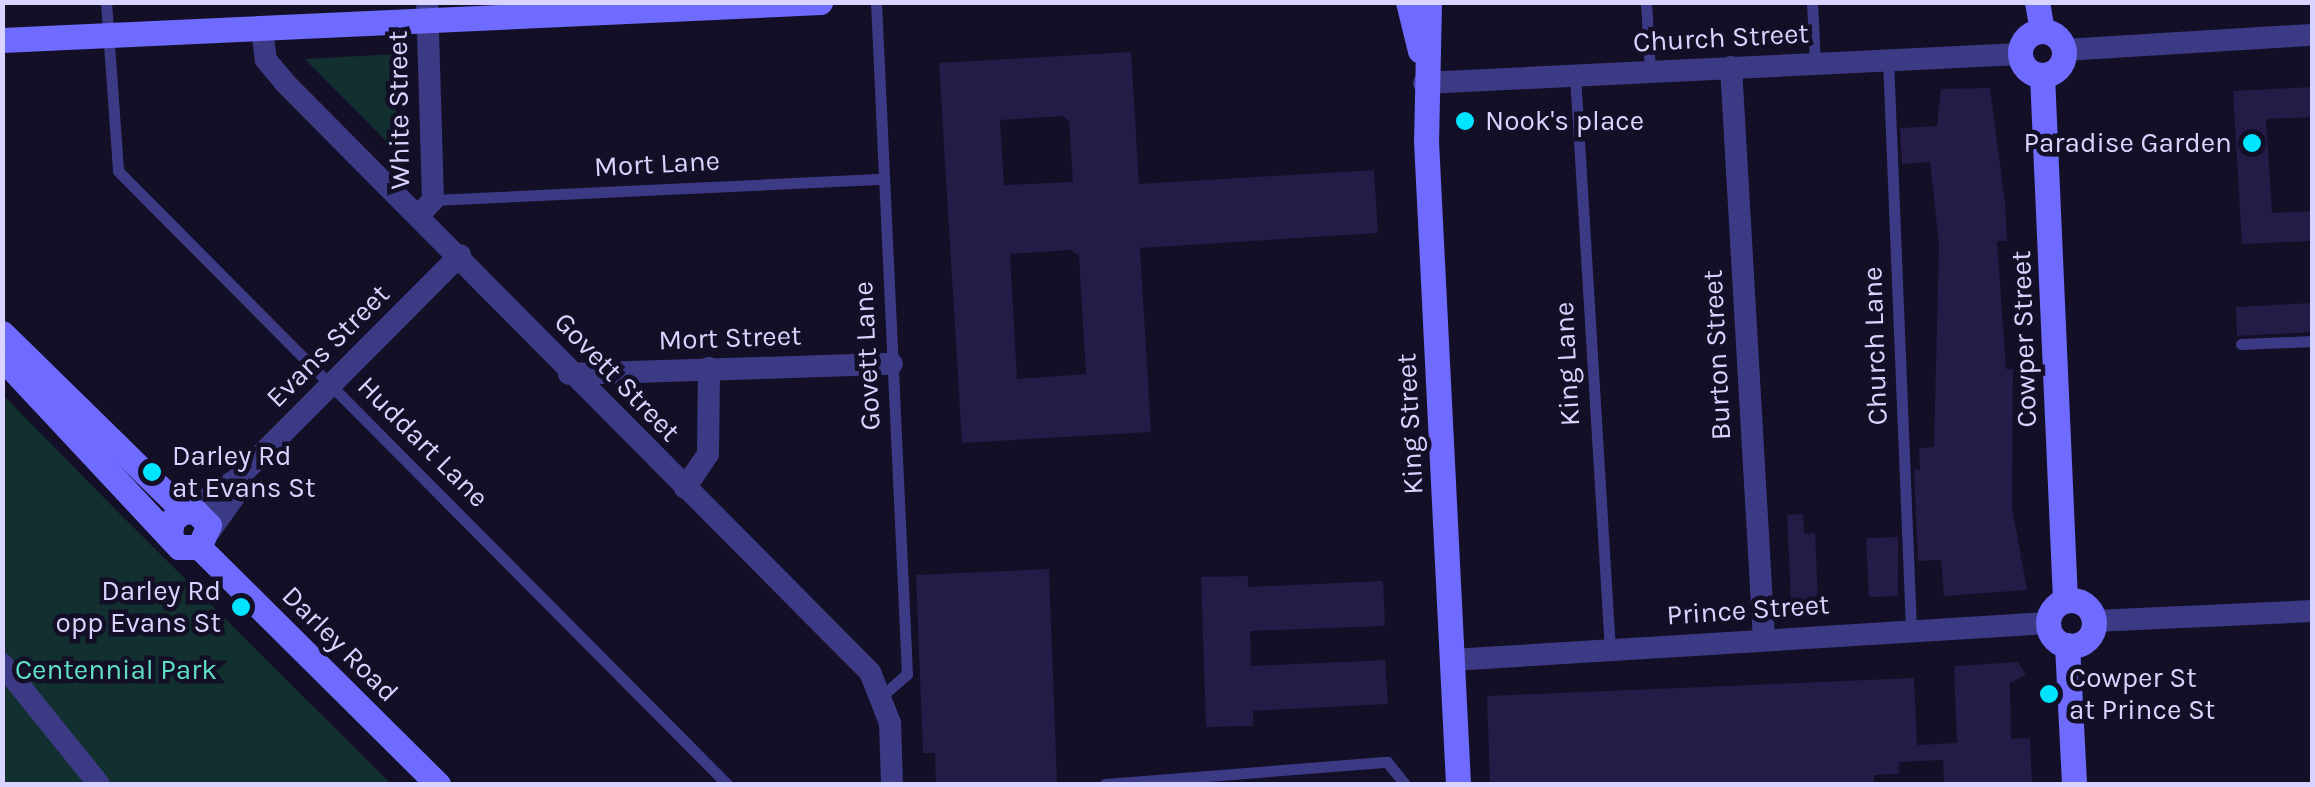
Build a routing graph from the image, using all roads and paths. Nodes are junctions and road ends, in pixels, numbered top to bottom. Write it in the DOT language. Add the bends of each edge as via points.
graph roads {
  1 [pos="106,2"];
  2 [pos="820,2"];
  3 [pos="876,2"];
  4 [pos="1408,2"];
  5 [pos="1429,2"];
  6 [pos="1646,2"];
  7 [pos="1812,2"];
  8 [pos="2037,2"];
  9 [pos="428,11"];
  10 [pos="262,29"];
  11 [pos="2042,30"];
  12 [pos="108,33"];
  13 [pos="2312,35"];
  14 [pos="2,40"];
  15 [pos="2064,50"];
  16 [pos="2020,54"];
  17 [pos="1888,60"];
  18 [pos="1815,63"];
  19 [pos="1731,67"];
  20 [pos="1424,71"];
  21 [pos="1650,72"];
  22 [pos="1575,75"];
  23 [pos="2042,75"];
  24 [pos="884,179"];
  25 [pos="427,206"];
  26 [pos="460,255"];
  27 [pos="2,333"];
  28 [pos="2312,341"];
  29 [pos="2241,344"];
  30 [pos="2,358"];
  31 [pos="892,364"];
  32 [pos="709,368"];
  33 [pos="569,374"];
  34 [pos="331,385"];
  35 [pos="237,479"];
  36 [pos="685,488"];
  37 [pos="187,511"];
  38 [pos="170,535"];
  39 [pos="204,539"];
  40 [pos="2065,600"];
  41 [pos="2312,610"];
  42 [pos="2094,621"];
  43 [pos="2048,623"];
  44 [pos="1911,630"];
  45 [pos="1764,640"];
  46 [pos="2067,646"];
  47 [pos="1610,650"];
  48 [pos="1452,660"];
  49 [pos="2,664"];
  50 [pos="883,695"];
  51 [pos="99,784"];
  52 [pos="438,784"];
  53 [pos="727,784"];
  54 [pos="892,784"];
  55 [pos="1106,784"];
  56 [pos="1405,784"];
  57 [pos="1458,784"];
  58 [pos="2074,784"];
  1 -- 12 [label="lane, Huddart Lane"];
  2 -- 9 [label="main road"];
  3 -- 24 [label="lane, Govett Lane"];
  4 -- 20 [label="main road, King Street"];
  5 -- 20 [label="main road, King Street"];
  6 -- 21 [label="lane"];
  7 -- 18 [label="lane"];
  8 -- 11 [label="main road"];
  9 -- 10 [label="main road"];
  9 -- 25 [label="street, White Street"];
  10 -- 12 [label="main road"];
  10 -- 25 [label="street, Govett Street" via="273,70"];
  11 -- 15 [label="main road" via="2058,37"];
  11 -- 16 [label="main road" via="2026,38"];
  12 -- 14 [label="main road"];
  12 -- 34 [label="lane, Huddart Lane" via="118,172"];
  13 -- 15 [label="street"];
  15 -- 23 [label="main road" via="2059,67"];
  16 -- 17 [label="street, Church Street"];
  16 -- 23 [label="main road" via="2028,70"];
  17 -- 18 [label="street, Church Street"];
  17 -- 44 [label="lane, Church Lane"];
  18 -- 19 [label="street, Church Street"];
  19 -- 21 [label="street, Church Street"];
  19 -- 45 [label="street, Burton Street"];
  20 -- 22 [label="street, Church Street"];
  20 -- 48 [label="main road, King Street"];
  21 -- 22 [label="street, Church Street"];
  22 -- 47 [label="lane, King Lane"];
  23 -- 40 [label="main road, Cowper Street"];
  24 -- 25 [label="lane, Mort Lane"];
  24 -- 31 [label="lane, Govett Lane"];
  25 -- 26 [label="street, Govett Street"];
  26 -- 33 [label="street, Govett Street"];
  26 -- 34 [label="street, Evans Street"];
  27 -- 37 [label="main road"];
  28 -- 29 [label="lane"];
  30 -- 38 [label="main road"];
  31 -- 32 [label="street, Mort Street"];
  31 -- 50 [label="lane, Govett Lane" via="907,674"];
  32 -- 33 [label="street, Mort Street"];
  32 -- 36 [label="street" via="708,454"];
  33 -- 36 [label="street, Govett Street"];
  34 -- 35 [label="street, Evans Street"];
  34 -- 53 [label="lane, Huddart Lane"];
  35 -- 37 [label="street, Evans Street"];
  35 -- 39 [label="street, Evans Street" via="234,497"];
  36 -- 50 [label="street, Govett Street" via="870,672"];
  37 -- 38 [label="main road" via="172,520"];
  37 -- 39 [label="main road" via="206,520"];
  38 -- 39 [label="main road" via="179,547"];
  39 -- 52 [label="main road, Darley Road"];
  40 -- 42 [label="main road" via="2080,602"];
  40 -- 43 [label="main road" via="2052,608"];
  41 -- 42 [label="street"];
  42 -- 46 [label="main road" via="2086,640"];
  43 -- 44 [label="street, Prince Street"];
  43 -- 46 [label="main road"];
  44 -- 45 [label="street, Prince Street"];
  45 -- 47 [label="street, Prince Street"];
  46 -- 58 [label="main road"];
  47 -- 48 [label="street, Prince Street"];
  48 -- 57 [label="main road, King Street"];
  49 -- 51 [label="street"];
  50 -- 54 [label="street"];
  55 -- 56 [label="lane" via="1387,762"];
}
